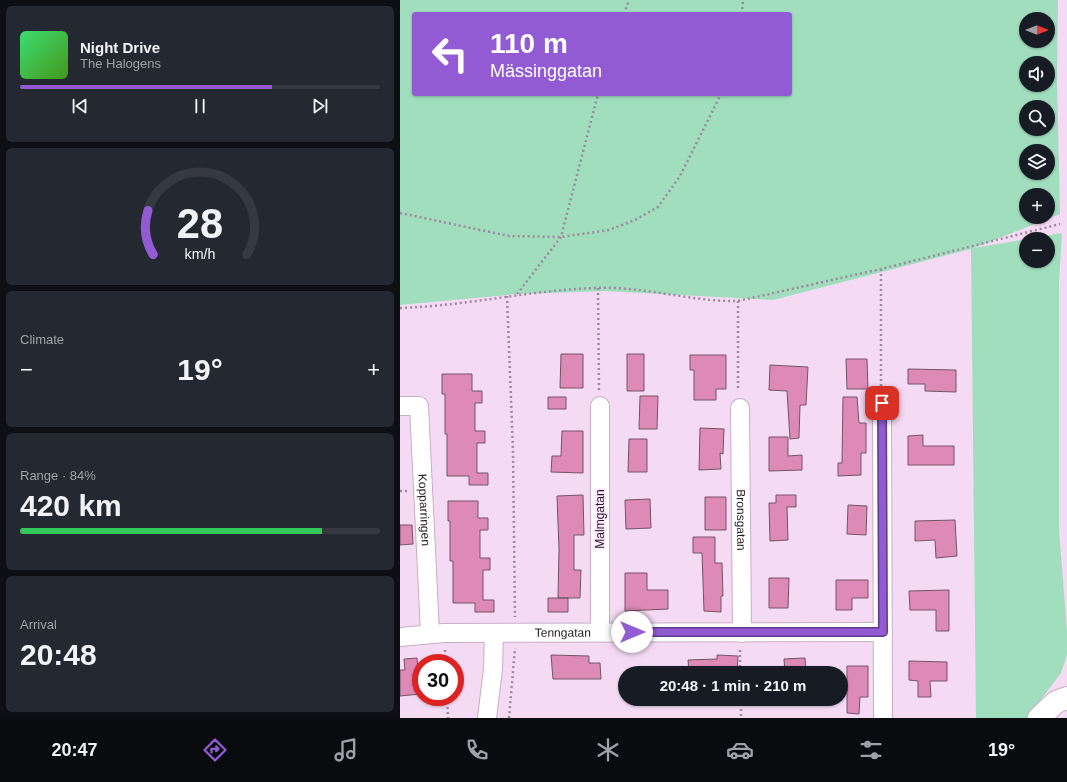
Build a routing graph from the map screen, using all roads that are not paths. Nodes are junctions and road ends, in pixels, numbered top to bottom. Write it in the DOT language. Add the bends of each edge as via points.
graph roads {
  1 [pos="882,403"];
  2 [pos="400,406"];
  3 [pos="600,406"];
  4 [pos="740,408"];
  5 [pos="600,632"];
  6 [pos="742,632"];
  7 [pos="883,632"];
  8 [pos="430,633"];
  9 [pos="494,634"];
  10 [pos="400,637"];
  11 [pos="1067,683"];
  12 [pos="1061,700"];
  13 [pos="487,718"];
  14 [pos="883,718"];
  15 [pos="1039,718"];
  1 -- 7 [label="street"];
  2 -- 8 [label="street, Kopparringen" via="420,406"];
  3 -- 5 [label="street, Malmgatan"];
  4 -- 6 [label="street, Bronsgatan"];
  5 -- 6 [label="street, Tenngatan"];
  5 -- 9 [label="street, Tenngatan"];
  6 -- 7 [label="street, Tenngatan"];
  7 -- 14 [label="street"];
  8 -- 9 [label="street"];
  8 -- 10 [label="street"];
  9 -- 13 [label="street"];
  11 -- 12 [label="main road"];
  12 -- 15 [label="main road"];
}
